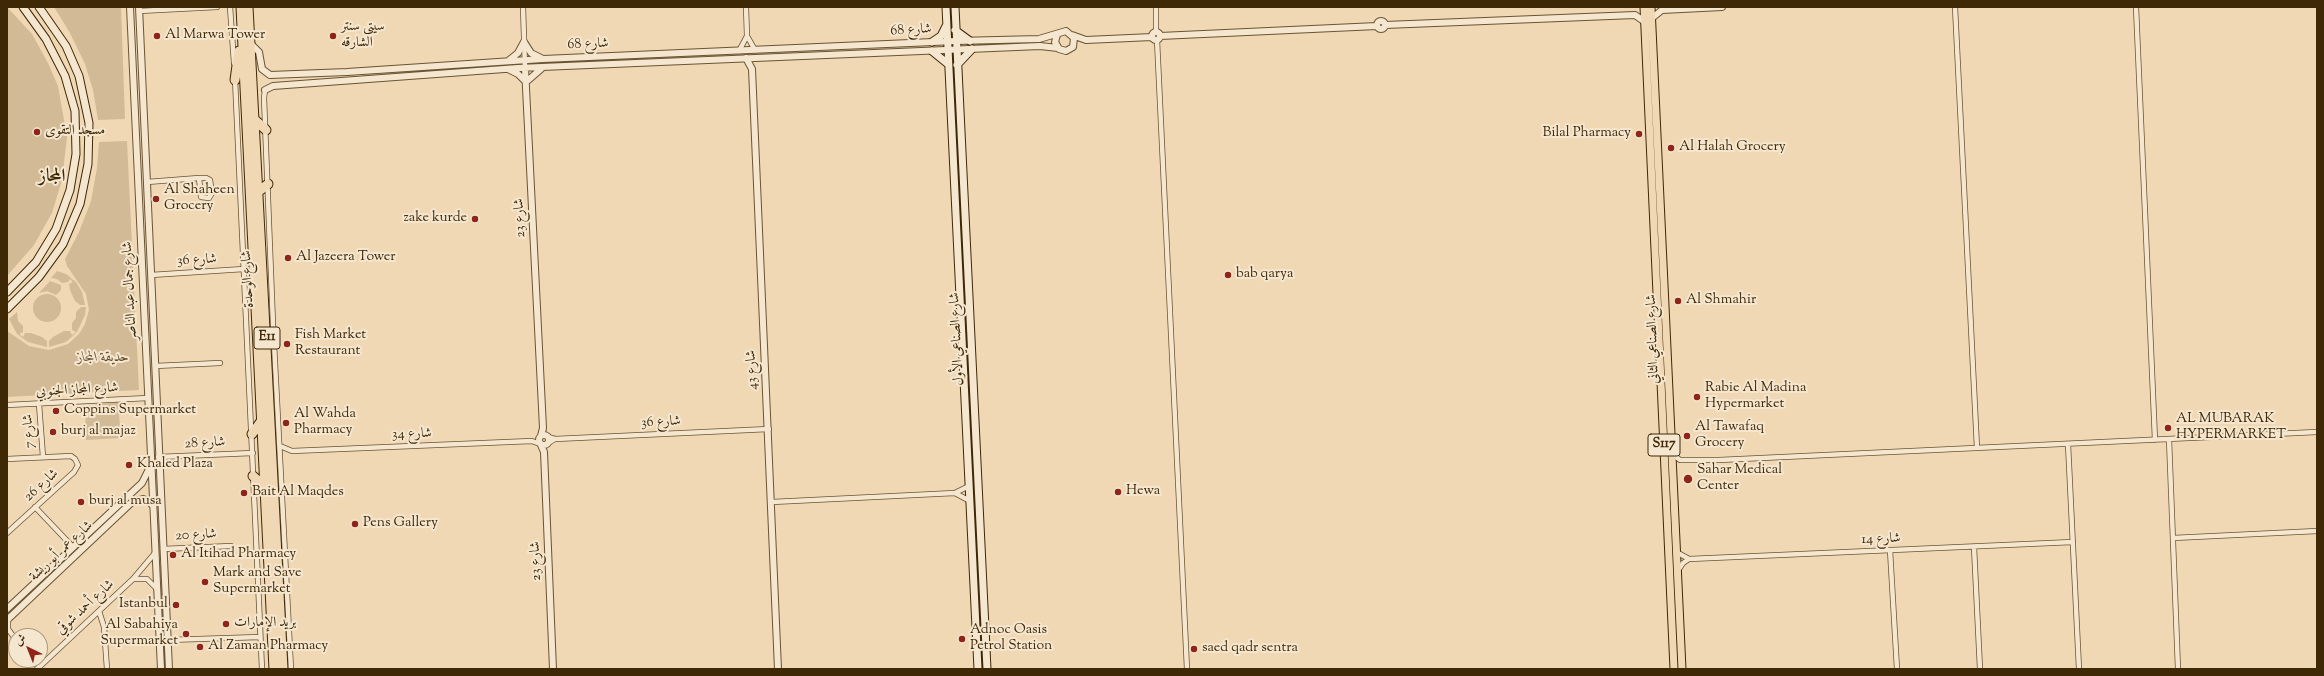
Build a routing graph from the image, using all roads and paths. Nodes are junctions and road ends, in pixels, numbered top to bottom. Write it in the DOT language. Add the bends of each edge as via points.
graph roads {
  1 [pos="34,7"];
  2 [pos="39,7"];
  3 [pos="130,7"];
  4 [pos="217,7"];
  5 [pos="230,7"];
  6 [pos="241,7"];
  7 [pos="248,7"];
  8 [pos="523,7"];
  9 [pos="746,7"];
  10 [pos="946,7"];
  11 [pos="955,7"];
  12 [pos="1156,7"];
  13 [pos="1644,7"];
  14 [pos="1651,7"];
  15 [pos="1722,7"];
  16 [pos="1955,7"];
  17 [pos="2136,7"];
  18 [pos="23,8"];
  19 [pos="1659,8"];
  20 [pos="139,9"];
  21 [pos="1635,15"];
  22 [pos="46,16"];
  23 [pos="1649,20"];
  24 [pos="947,24"];
  25 [pos="955,30"];
  26 [pos="1072,35"];
  27 [pos="747,36"];
  28 [pos="1057,36"];
  29 [pos="1156,36"];
  30 [pos="247,39"];
  31 [pos="1086,40"];
  32 [pos="948,41"];
  33 [pos="956,41"];
  34 [pos="970,41"];
  35 [pos="524,42"];
  36 [pos="932,42"];
  37 [pos="1073,47"];
  38 [pos="1058,48"];
  39 [pos="972,49"];
  40 [pos="756,50"];
  41 [pos="948,50"];
  42 [pos="956,50"];
  43 [pos="739,51"];
  44 [pos="932,51"];
  45 [pos="746,58"];
  46 [pos="759,58"];
  47 [pos="543,59"];
  48 [pos="525,60"];
  49 [pos="506,61"];
  50 [pos="948,64"];
  51 [pos="957,65"];
  52 [pos="435,66"];
  53 [pos="525,68"];
  54 [pos="543,68"];
  55 [pos="506,69"];
  56 [pos="752,69"];
  57 [pos="308,73"];
  58 [pos="362,79"];
  59 [pos="235,80"];
  60 [pos="526,82"];
  61 [pos="306,83"];
  62 [pos="266,90"];
  63 [pos="254,119"];
  64 [pos="266,130"];
  65 [pos="199,178"];
  66 [pos="147,182"];
  67 [pos="268,184"];
  68 [pos="258,192"];
  69 [pos="47,246"];
  70 [pos="46,270"];
  71 [pos="244,270"];
  72 [pos="151,275"];
  73 [pos="7,292"];
  74 [pos="144,296"];
  75 [pos="7,309"];
  76 [pos="153,316"];
  77 [pos="146,347"];
  78 [pos="220,362"];
  79 [pos="276,362"];
  80 [pos="155,366"];
  81 [pos="268,371"];
  82 [pos="148,398"];
  83 [pos="39,404"];
  84 [pos="7,405"];
  85 [pos="262,418"];
  86 [pos="769,429"];
  87 [pos="2317,432"];
  88 [pos="252,434"];
  89 [pos="2169,439"];
  90 [pos="2155,440"];
  91 [pos="542,441"];
  92 [pos="2068,444"];
  93 [pos="280,446"];
  94 [pos="1977,448"];
  95 [pos="292,451"];
  96 [pos="253,453"];
  97 [pos="1672,453"];
  98 [pos="43,457"];
  99 [pos="158,458"];
  100 [pos="281,458"];
  101 [pos="7,459"];
  102 [pos="1684,461"];
  103 [pos="151,463"];
  104 [pos="273,466"];
  105 [pos="1673,468"];
  106 [pos="254,476"];
  107 [pos="969,486"];
  108 [pos="265,487"];
  109 [pos="955,494"];
  110 [pos="970,501"];
  111 [pos="772,502"];
  112 [pos="35,507"];
  113 [pos="153,507"];
  114 [pos="100,522"];
  115 [pos="2317,531"];
  116 [pos="7,533"];
  117 [pos="2173,538"];
  118 [pos="277,539"];
  119 [pos="2073,542"];
  120 [pos="86,546"];
  121 [pos="231,546"];
  122 [pos="73,547"];
  123 [pos="1974,547"];
  124 [pos="163,549"];
  125 [pos="286,549"];
  126 [pos="1890,550"];
  127 [pos="155,553"];
  128 [pos="1678,553"];
  129 [pos="1689,559"];
  130 [pos="1679,569"];
  131 [pos="133,579"];
  132 [pos="157,589"];
  133 [pos="7,609"];
  134 [pos="99,611"];
  135 [pos="7,620"];
  136 [pos="260,637"];
  137 [pos="167,640"];
  138 [pos="48,659"];
  139 [pos="106,669"];
  140 [pos="162,669"];
  141 [pos="169,669"];
  142 [pos="262,669"];
  143 [pos="274,669"];
  144 [pos="283,669"];
  145 [pos="291,669"];
  146 [pos="553,669"];
  147 [pos="778,669"];
  148 [pos="978,669"];
  149 [pos="986,669"];
  150 [pos="1187,669"];
  151 [pos="1674,669"];
  152 [pos="1682,669"];
  153 [pos="1896,669"];
  154 [pos="1980,669"];
  155 [pos="2079,669"];
  156 [pos="2178,669"];
  1 -- 22 [label="main road"];
  2 -- 22 [label="main road"];
  3 -- 74 [label="street, شارع جمال عبد الناصر"];
  4 -- 20 [label="street"];
  5 -- 59 [label="street"];
  6 -- 30 [label="highway, شارع الوحدة / E11"];
  7 -- 30 [label="highway, شارع الوحدة / E11"];
  8 -- 35 [label="street, شارع 23"];
  9 -- 27 [label="street"];
  10 -- 24 [label="main road, شارع الصناعي الأول"];
  11 -- 25 [label="main road, شارع الصناعي الأول"];
  12 -- 29 [label="street"];
  13 -- 21 [label="street"];
  13 -- 23 [label="main road, شارع الصناعي الثاني / S117"];
  14 -- 23 [label="main road, شارع الصناعي الثاني / S117"];
  15 -- 19 [label="street"];
  16 -- 94 [label="street"];
  17 -- 90 [label="street"];
  18 -- 69 [label="main road" via="61,65 75,111 76,148 73,180 61,220"];
  19 -- 23 [label="street"];
  20 -- 66 [label="street, شارع جمال عبد الناصر"];
  21 -- 23 [label="street"];
  21 -- 29 [label="street" via="1385,25 1381,21 1377,26"];
  22 -- 70 [label="main road" via="66,46 79,76 87,111 90,147 86,183 77,214 63,244"];
  23 -- 97 [label="main road, شارع الصناعي الثاني / S117"];
  23 -- 151 [label="main road, شارع الصناعي الثاني / S117"];
  24 -- 32 [label="main road, شارع الصناعي الأول"];
  24 -- 36 [label="main road" via="941,36"];
  25 -- 33 [label="main road, شارع الصناعي الأول"];
  25 -- 34 [label="main road"];
  26 -- 28 [label="street" via="1066,31"];
  26 -- 31 [label="street"];
  26 -- 37 [label="street" via="1075,41"];
  27 -- 40 [label="street"];
  27 -- 43 [label="street"];
  28 -- 34 [label="street, شارع 68"];
  28 -- 38 [label="street" via="1055,42"];
  29 -- 31 [label="street"];
  29 -- 150 [label="street"];
  30 -- 57 [label="street, شارع 68" via="259,50 261,66 265,73"];
  30 -- 59 [label="highway"];
  30 -- 63 [label="highway, شارع الوحدة / E11"];
  30 -- 85 [label="highway, شارع الوحدة / E11"];
  31 -- 37 [label="street"];
  32 -- 33 [label="street, شارع 68"];
  32 -- 36 [label="street, شارع 68"];
  32 -- 41 [label="main road, شارع الصناعي الأول"];
  33 -- 34 [label="street, شارع 68"];
  33 -- 42 [label="main road, شارع الصناعي الأول"];
  35 -- 47 [label="street" via="530,53"];
  35 -- 48 [label="street, شارع 23"];
  35 -- 49 [label="street" via="518,53"];
  36 -- 40 [label="street, شارع 68"];
  37 -- 38 [label="street" via="1066,51"];
  38 -- 39 [label="street, شارع 68" via="1040,46"];
  39 -- 42 [label="street, شارع 68"];
  39 -- 51 [label="main road"];
  40 -- 43 [label="street, شارع 68"];
  41 -- 42 [label="street, شارع 68"];
  41 -- 44 [label="street, شارع 68"];
  41 -- 50 [label="main road, شارع الصناعي الأول"];
  42 -- 51 [label="main road, شارع الصناعي الأول"];
  43 -- 47 [label="street, شارع 68"];
  44 -- 46 [label="street, شارع 68"];
  44 -- 50 [label="main road"];
  45 -- 46 [label="street, شارع 68"];
  45 -- 54 [label="street, شارع 68"];
  45 -- 56 [label="street, شارع 43"];
  46 -- 56 [label="street"];
  47 -- 48 [label="street, شارع 68"];
  48 -- 49 [label="street, شارع 68"];
  48 -- 53 [label="street, شارع 23"];
  49 -- 52 [label="street, شارع 68"];
  50 -- 107 [label="main road, شارع الصناعي الأول"];
  51 -- 149 [label="main road, شارع الصناعي الأول"];
  52 -- 57 [label="street, شارع 68"];
  52 -- 58 [label="street" via="426,71 372,74"];
  53 -- 54 [label="street, شارع 68"];
  53 -- 55 [label="street, شارع 68"];
  53 -- 60 [label="street, شارع 23"];
  54 -- 60 [label="street"];
  55 -- 58 [label="street, شارع 68"];
  55 -- 60 [label="street" via="518,74"];
  56 -- 86 [label="street, شارع 43" via="760,283"];
  57 -- 61 [label="street" via="297,79"];
  58 -- 61 [label="street, شارع 68"];
  59 -- 71 [label="street"];
  60 -- 91 [label="street, شارع 23"];
  61 -- 62 [label="street, شارع 68" via="273,86"];
  62 -- 64 [label="street"];
  63 -- 64 [label="highway"];
  63 -- 68 [label="highway, شارع الوحدة / E11"];
  64 -- 67 [label="street"];
  65 -- 65 [label="street" via="201,197 209,198 212,193 210,180"];
  65 -- 66 [label="street"];
  66 -- 72 [label="street, شارع جمال عبد الناصر"];
  67 -- 68 [label="highway"];
  67 -- 79 [label="street"];
  68 -- 81 [label="highway, شارع الوحدة / E11"];
  69 -- 70 [label="main road" via="37,265 39,270"];
  69 -- 73 [label="main road" via="30,269"];
  70 -- 75 [label="main road"];
  71 -- 72 [label="street, شارع 36"];
  71 -- 88 [label="street"];
  72 -- 76 [label="street, شارع جمال عبد الناصر"];
  74 -- 76 [label="street" via="147,299 148,315"];
  74 -- 77 [label="street, شارع جمال عبد الناصر"];
  76 -- 80 [label="street, شارع جمال عبد الناصر"];
  77 -- 80 [label="street" via="150,348 151,362"];
  77 -- 82 [label="street, شارع جمال عبد الناصر"];
  78 -- 80 [label="street"];
  79 -- 81 [label="highway"];
  79 -- 93 [label="street"];
  80 -- 99 [label="street, شارع جمال عبد الناصر"];
  81 -- 104 [label="highway, شارع الوحدة / E11"];
  82 -- 83 [label="street, شارع المجاز الجنوبي"];
  82 -- 103 [label="street, شارع جمال عبد الناصر"];
  83 -- 84 [label="street, شارع المجاز الجنوبي"];
  83 -- 98 [label="street, شارع 7"];
  85 -- 88 [label="highway"];
  85 -- 108 [label="highway, شارع الوحدة / E11"];
  86 -- 91 [label="street, شارع 36"];
  86 -- 111 [label="street, شارع 43"];
  87 -- 89 [label="street"];
  88 -- 96 [label="street"];
  89 -- 90 [label="street"];
  89 -- 117 [label="street"];
  90 -- 92 [label="street"];
  91 -- 95 [label="street, شارع 34"];
  91 -- 146 [label="street, شارع 23"];
  92 -- 94 [label="street"];
  92 -- 119 [label="street"];
  93 -- 95 [label="street, شارع 34"];
  93 -- 100 [label="street"];
  94 -- 102 [label="street"];
  95 -- 100 [label="street"];
  96 -- 99 [label="street, شارع 28"];
  96 -- 106 [label="street"];
  97 -- 102 [label="street" via="1677,459"];
  97 -- 105 [label="main road, شارع الصناعي الثاني / S117"];
  98 -- 101 [label="street"];
  98 -- 112 [label="street, شارع 26" via="73,457 78,463 74,472"];
  99 -- 124 [label="street, شارع جمال عبد الناصر"];
  100 -- 104 [label="highway"];
  100 -- 125 [label="street"];
  102 -- 105 [label="street"];
  103 -- 113 [label="street, شارع جمال عبد الناصر"];
  103 -- 114 [label="street, شارع عمر أبو ريشة" via="144,480"];
  104 -- 118 [label="highway, شارع الوحدة / E11"];
  105 -- 128 [label="main road, شارع الصناعي الثاني / S117"];
  106 -- 108 [label="highway"];
  106 -- 136 [label="street"];
  107 -- 109 [label="street"];
  107 -- 110 [label="main road, شارع الصناعي الأول"];
  108 -- 143 [label="highway, شارع الوحدة / E11"];
  109 -- 110 [label="street"];
  109 -- 111 [label="street"];
  110 -- 148 [label="main road, شارع الصناعي الأول"];
  111 -- 147 [label="street, شارع 43"];
  112 -- 116 [label="street, شارع 26"];
  112 -- 122 [label="street"];
  113 -- 120 [label="street, شارع عمر أبو ريشة" via="146,500 135,501"];
  113 -- 127 [label="street, شارع جمال عبد الناصر"];
  114 -- 120 [label="street" via="102,527 88,540"];
  114 -- 122 [label="street, شارع عمر أبو ريشة"];
  115 -- 117 [label="street"];
  117 -- 156 [label="street"];
  118 -- 125 [label="highway"];
  118 -- 144 [label="highway, شارع الوحدة / E11"];
  119 -- 123 [label="street, شارع 14"];
  119 -- 155 [label="street"];
  120 -- 135 [label="street, شارع عمر أبو ريشة"];
  121 -- 124 [label="street, شارع 20"];
  122 -- 133 [label="street, شارع عمر أبو ريشة"];
  123 -- 126 [label="street, شارع 14"];
  123 -- 154 [label="street"];
  124 -- 137 [label="street, شارع جمال عبد الناصر"];
  125 -- 145 [label="street"];
  126 -- 129 [label="street, شارع 14"];
  126 -- 153 [label="street"];
  127 -- 131 [label="street, شارع أحمد شوقي"];
  127 -- 132 [label="street, شارع جمال عبد الناصر"];
  128 -- 129 [label="street"];
  128 -- 130 [label="main road, شارع الصناعي الثاني / S117"];
  129 -- 130 [label="street"];
  130 -- 152 [label="main road, شارع الصناعي الثاني / S117"];
  131 -- 132 [label="street, شارع أحمد شوقي" via="146,579"];
  131 -- 134 [label="street, شارع أحمد شوقي"];
  132 -- 140 [label="street, شارع جمال عبد الناصر"];
  134 -- 138 [label="street, شارع أحمد شوقي"];
  134 -- 139 [label="street" via="104,626"];
  136 -- 137 [label="street"];
  136 -- 142 [label="street"];
  137 -- 141 [label="street, شارع جمال عبد الناصر"];
}
